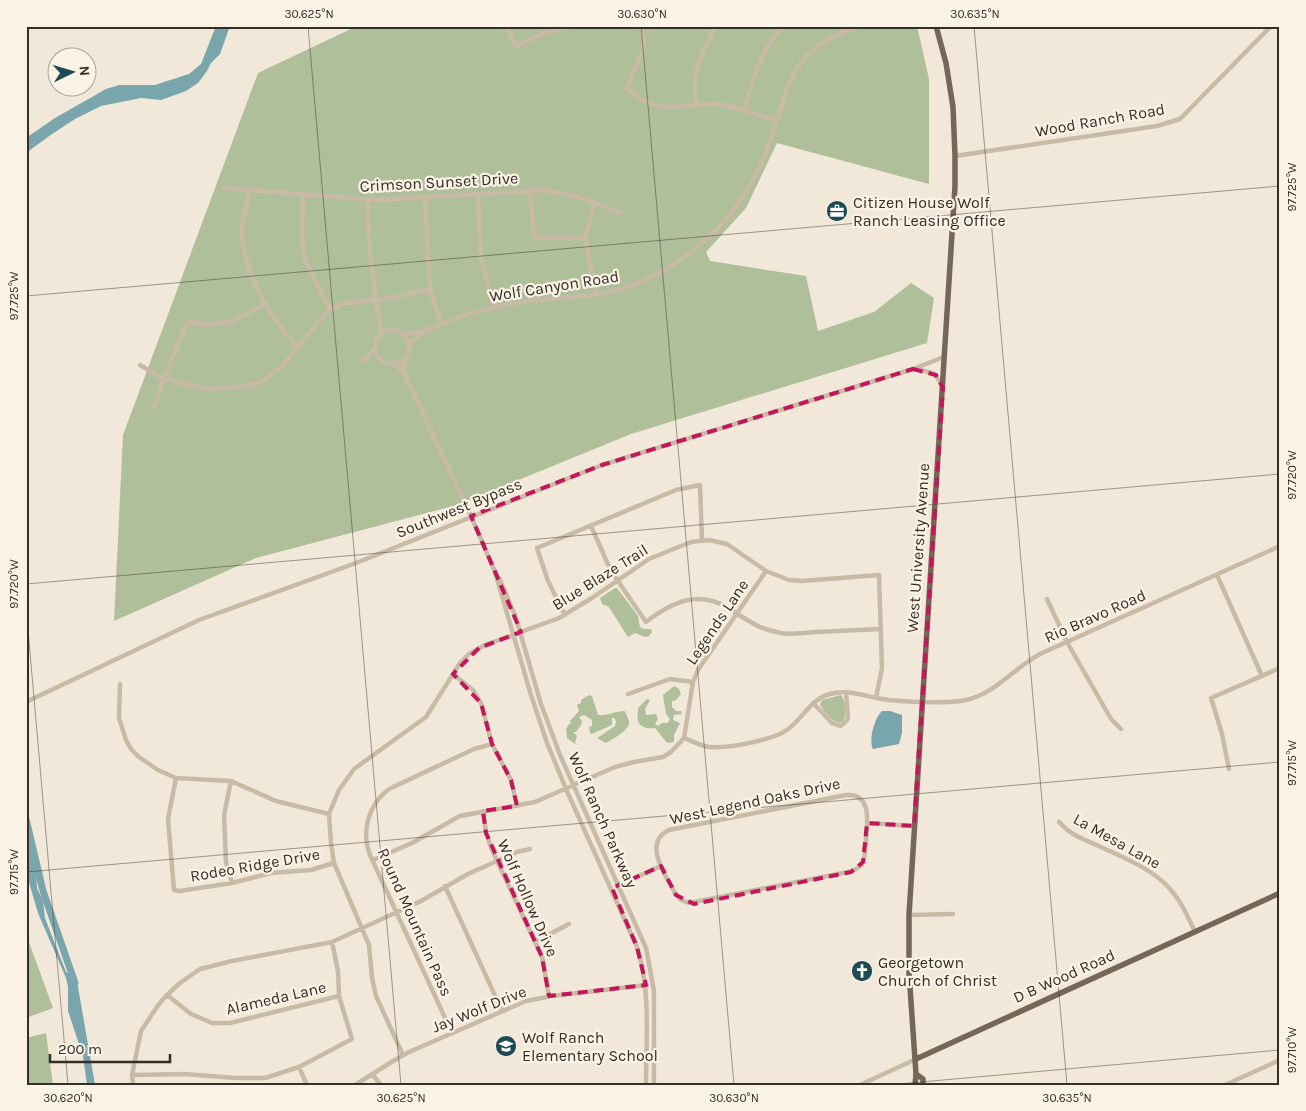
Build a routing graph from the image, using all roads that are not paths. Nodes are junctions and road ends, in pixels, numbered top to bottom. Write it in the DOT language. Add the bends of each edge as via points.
graph roads {
  1 [pos="506,26"];
  2 [pos="572,26"];
  3 [pos="641,26"];
  4 [pos="716,26"];
  5 [pos="784,26"];
  6 [pos="859,26"];
  7 [pos="936,26"];
  8 [pos="1271,26"];
  9 [pos="696,106"];
  10 [pos="744,110"];
  11 [pos="777,120"];
  12 [pos="956,156"];
  13 [pos="224,188"];
  14 [pos="250,190"];
  15 [pos="530,190"];
  16 [pos="304,194"];
  17 [pos="478,194"];
  18 [pos="425,197"];
  19 [pos="368,200"];
  20 [pos="595,201"];
  21 [pos="622,212"];
  22 [pos="585,238"];
  23 [pos="430,290"];
  24 [pos="596,295"];
  25 [pos="376,299"];
  26 [pos="266,304"];
  27 [pos="494,308"];
  28 [pos="332,310"];
  29 [pos="381,321"];
  30 [pos="442,324"];
  31 [pos="393,330"];
  32 [pos="423,332"];
  33 [pos="403,334"];
  34 [pos="381,335"];
  35 [pos="409,345"];
  36 [pos="298,347"];
  37 [pos="376,347"];
  38 [pos="405,357"];
  39 [pos="944,357"];
  40 [pos="368,358"];
  41 [pos="380,358"];
  42 [pos="362,360"];
  43 [pos="394,363"];
  44 [pos="140,365"];
  45 [pos="914,369"];
  46 [pos="404,373"];
  47 [pos="164,378"];
  48 [pos="943,388"];
  49 [pos="154,407"];
  50 [pos="472,516"];
  51 [pos="591,526"];
  52 [pos="702,540"];
  53 [pos="1280,546"];
  54 [pos="766,571"];
  55 [pos="495,572"];
  56 [pos="1217,575"];
  57 [pos="618,580"];
  58 [pos="1047,599"];
  59 [pos="736,614"];
  60 [pos="566,615"];
  61 [pos="881,628"];
  62 [pos="521,633"];
  63 [pos="514,635"];
  64 [pos="1067,642"];
  65 [pos="1280,668"];
  66 [pos="454,674"];
  67 [pos="1262,676"];
  68 [pos="693,682"];
  69 [pos="120,684"];
  70 [pos="846,692"];
  71 [pos="628,694"];
  72 [pos="876,698"];
  73 [pos="922,701"];
  74 [pos="26,702"];
  75 [pos="813,703"];
  76 [pos="1121,729"];
  77 [pos="684,738"];
  78 [pos="492,744"];
  79 [pos="1230,769"];
  80 [pos="176,778"];
  81 [pos="231,781"];
  82 [pos="573,786"];
  83 [pos="566,789"];
  84 [pos="517,806"];
  85 [pos="483,811"];
  86 [pos="329,814"];
  87 [pos="1059,822"];
  88 [pos="867,823"];
  89 [pos="914,826"];
  90 [pos="530,849"];
  91 [pos="373,860"];
  92 [pos="497,861"];
  93 [pos="334,862"];
  94 [pos="661,866"];
  95 [pos="232,883"];
  96 [pos="445,886"];
  97 [pos="618,886"];
  98 [pos="612,889"];
  99 [pos="1280,892"];
  100 [pos="396,912"];
  101 [pos="953,914"];
  102 [pos="909,915"];
  103 [pos="569,924"];
  104 [pos="362,927"];
  105 [pos="1194,932"];
  106 [pos="536,941"];
  107 [pos="332,942"];
  108 [pos="653,984"];
  109 [pos="646,985"];
  110 [pos="167,995"];
  111 [pos="339,996"];
  112 [pos="549,996"];
  113 [pos="502,1011"];
  114 [pos="452,1033"];
  115 [pos="404,1055"];
  116 [pos="916,1059"];
  117 [pos="1280,1060"];
  118 [pos="299,1067"];
  119 [pos="372,1074"];
  120 [pos="916,1074"];
  121 [pos="132,1075"];
  122 [pos="133,1085"];
  123 [pos="307,1085"];
  124 [pos="355,1085"];
  125 [pos="381,1085"];
  126 [pos="646,1085"];
  127 [pos="654,1085"];
  128 [pos="860,1085"];
  129 [pos="914,1085"];
  130 [pos="923,1085"];
  131 [pos="1225,1085"];
  1 -- 2 [label="street" via="516,46 544,33"];
  3 -- 9 [label="street" via="642,57 627,89 641,101 660,108"];
  4 -- 9 [label="street" via="699,61 695,79"];
  5 -- 10 [label="street" via="759,59"];
  6 -- 11 [label="street, Wolf Canyon Road" via="830,38 806,56 790,80"];
  7 -- 12 [label="main road, West University Avenue" via="953,107"];
  8 -- 12 [label="street, Wood Ranch Road" via="1180,118 1157,126"];
  9 -- 10 [label="street" via="716,104"];
  10 -- 11 [label="street"];
  11 -- 24 [label="street, Wolf Canyon Road" via="755,178 720,227 673,265 627,287"];
  12 -- 39 [label="main road, West University Avenue"];
  13 -- 14 [label="street, Crimson Sunset Drive"];
  14 -- 16 [label="street, Crimson Sunset Drive"];
  14 -- 26 [label="street" via="242,231 250,272"];
  15 -- 17 [label="street, Crimson Sunset Drive"];
  15 -- 20 [label="street, Crimson Sunset Drive" via="564,193"];
  15 -- 22 [label="street" via="534,236"];
  16 -- 19 [label="street, Crimson Sunset Drive"];
  16 -- 28 [label="street" via="302,239 305,260"];
  17 -- 18 [label="street, Crimson Sunset Drive"];
  17 -- 27 [label="street" via="481,258"];
  18 -- 19 [label="street, Crimson Sunset Drive"];
  18 -- 23 [label="street"];
  19 -- 25 [label="street"];
  20 -- 21 [label="street, Crimson Sunset Drive"];
  20 -- 22 [label="street"];
  22 -- 24 [label="street"];
  23 -- 25 [label="street"];
  23 -- 30 [label="street"];
  24 -- 27 [label="street, Wolf Canyon Road"];
  25 -- 28 [label="street" via="341,304"];
  25 -- 29 [label="street"];
  26 -- 36 [label="street"];
  26 -- 47 [label="street" via="230,322 207,325 188,321"];
  27 -- 30 [label="street, Wolf Canyon Road"];
  28 -- 36 [label="street"];
  29 -- 31 [label="street"];
  29 -- 34 [label="street"];
  30 -- 32 [label="street, Wolf Canyon Road"];
  31 -- 33 [label="street"];
  31 -- 34 [label="street"];
  32 -- 33 [label="street, Wolf Canyon Road"];
  32 -- 35 [label="street, Wolf Canyon Road"];
  33 -- 35 [label="street"];
  34 -- 37 [label="street"];
  35 -- 38 [label="street"];
  36 -- 47 [label="street" via="282,366 261,382 247,386 212,388"];
  37 -- 40 [label="street"];
  37 -- 41 [label="street"];
  38 -- 43 [label="street"];
  38 -- 46 [label="street, Wolf Ranch Parkway"];
  39 -- 45 [label="street, Southwest Bypass"];
  39 -- 48 [label="main road, West University Avenue"];
  40 -- 41 [label="street"];
  40 -- 42 [label="street"];
  41 -- 43 [label="street"];
  43 -- 46 [label="street, Wolf Ranch Parkway"];
  44 -- 47 [label="street"];
  45 -- 48 [label="street" via="936,375"];
  45 -- 50 [label="street, Southwest Bypass" via="602,465"];
  46 -- 50 [label="street, Wolf Ranch Parkway"];
  47 -- 49 [label="street"];
  48 -- 73 [label="main road, West University Avenue"];
  50 -- 55 [label="street, Wolf Ranch Parkway"];
  50 -- 74 [label="street, Southwest Bypass" via="340,569 199,620"];
  51 -- 52 [label="street" via="676,490 700,485"];
  51 -- 57 [label="street"];
  51 -- 60 [label="street" via="537,548 548,581"];
  52 -- 54 [label="street, Blue Blaze Trail" via="727,544"];
  52 -- 57 [label="street, Blue Blaze Trail" via="650,559"];
  53 -- 56 [label="street, Rio Bravo Road"];
  54 -- 59 [label="street, Legends Lane"];
  54 -- 61 [label="street, Blue Blaze Trail" via="795,581 879,575"];
  55 -- 62 [label="street, Wolf Ranch Parkway"];
  55 -- 63 [label="street, Wolf Ranch Parkway"];
  56 -- 64 [label="street, Rio Bravo Road"];
  56 -- 67 [label="street"];
  57 -- 59 [label="street" via="646,622 670,606 694,599 718,603"];
  57 -- 60 [label="street, Blue Blaze Trail"];
  58 -- 64 [label="street"];
  59 -- 61 [label="street" via="755,626 784,634"];
  59 -- 68 [label="street, Legends Lane" via="703,661"];
  60 -- 62 [label="street, Blue Blaze Trail"];
  61 -- 72 [label="street" via="882,668"];
  62 -- 63 [label="street, Blue Blaze Trail"];
  62 -- 82 [label="street, Wolf Ranch Parkway" via="545,715"];
  63 -- 66 [label="street, Blue Blaze Trail" via="474,650"];
  63 -- 83 [label="street, Wolf Ranch Parkway" via="540,722"];
  64 -- 73 [label="street, Rio Bravo Road" via="1031,659 998,684 966,701"];
  64 -- 76 [label="street" via="1111,719"];
  65 -- 67 [label="street"];
  66 -- 78 [label="street" via="478,696"];
  66 -- 86 [label="street, Blue Blaze Trail" via="426,717 354,769 339,790"];
  67 -- 79 [label="street" via="1211,698"];
  68 -- 71 [label="street" via="670,678"];
  68 -- 77 [label="street, Legends Lane"];
  69 -- 80 [label="street" via="119,718 131,749 158,770"];
  70 -- 72 [label="street, Rio Bravo Road"];
  70 -- 75 [label="street" via="830,694"];
  70 -- 75 [label="street" via="848,720 841,726 832,723"];
  72 -- 73 [label="street, Rio Bravo Road"];
  73 -- 89 [label="main road, West University Avenue"];
  75 -- 77 [label="street" via="787,730 770,738 712,747"];
  77 -- 82 [label="street" via="676,749 663,757 622,765"];
  78 -- 84 [label="street" via="511,780"];
  78 -- 91 [label="street, Round Mountain Pass" via="474,749 385,792 372,808 367,825 367,842"];
  80 -- 81 [label="street"];
  80 -- 95 [label="street, Rodeo Ridge Drive" via="168,819 174,890"];
  81 -- 86 [label="street" via="276,801"];
  81 -- 95 [label="street" via="224,815 226,862"];
  82 -- 83 [label="street"];
  82 -- 97 [label="street, Wolf Ranch Parkway"];
  83 -- 84 [label="street"];
  83 -- 98 [label="street, Wolf Ranch Parkway"];
  84 -- 85 [label="street"];
  85 -- 91 [label="street" via="455,818"];
  85 -- 92 [label="street, Wolf Hollow Drive" via="488,841"];
  86 -- 93 [label="street, Blue Blaze Trail"];
  87 -- 105 [label="street, La Mesa Lane" via="1068,832 1158,877 1178,900"];
  88 -- 89 [label="street"];
  88 -- 94 [label="street, West Legend Oaks Drive" via="864,802 850,794 670,830 656,842 655,852"];
  88 -- 94 [label="street" via="863,862 850,872 689,904 676,895"];
  89 -- 102 [label="main road, West University Avenue"];
  90 -- 92 [label="street"];
  91 -- 100 [label="street, Round Mountain Pass"];
  92 -- 96 [label="street"];
  92 -- 106 [label="street, Wolf Hollow Drive"];
  93 -- 95 [label="street, Rodeo Ridge Drive" via="311,870 271,873"];
  93 -- 104 [label="street, Blue Blaze Trail"];
  94 -- 97 [label="street"];
  96 -- 100 [label="street"];
  96 -- 113 [label="street"];
  97 -- 98 [label="street"];
  97 -- 108 [label="street, Wolf Ranch Parkway" via="643,940"];
  98 -- 109 [label="street, Wolf Ranch Parkway" via="637,947"];
  99 -- 105 [label="main road, D B Wood Road"];
  100 -- 104 [label="street"];
  100 -- 114 [label="street, Round Mountain Pass"];
  101 -- 102 [label="street"];
  102 -- 116 [label="main road, West University Avenue"];
  103 -- 106 [label="street"];
  104 -- 107 [label="street"];
  104 -- 115 [label="street, Blue Blaze Trail" via="369,945 376,996"];
  105 -- 116 [label="main road, D B Wood Road"];
  106 -- 112 [label="street, Wolf Hollow Drive"];
  107 -- 110 [label="street" via="200,969"];
  107 -- 111 [label="street"];
  108 -- 109 [label="street, Jay Wolf Drive"];
  108 -- 127 [label="street, Wolf Ranch Parkway"];
  109 -- 112 [label="street, Jay Wolf Drive"];
  109 -- 126 [label="street, Wolf Ranch Parkway"];
  110 -- 111 [label="street, Alameda Lane" via="191,1014 212,1023 230,1023"];
  110 -- 121 [label="street" via="141,1031"];
  111 -- 118 [label="street" via="352,1039"];
  112 -- 113 [label="street, Jay Wolf Drive"];
  113 -- 114 [label="street, Jay Wolf Drive"];
  114 -- 115 [label="street, Jay Wolf Drive"];
  115 -- 119 [label="street, Jay Wolf Drive"];
  116 -- 120 [label="main road, West University Avenue"];
  116 -- 128 [label="street, D B Wood Road"];
  117 -- 131 [label="street"];
  118 -- 121 [label="street" via="265,1078"];
  118 -- 123 [label="street"];
  119 -- 124 [label="street, Jay Wolf Drive"];
  119 -- 125 [label="street"];
  120 -- 129 [label="main road, West University Avenue"];
  120 -- 130 [label="main road" via="923,1078"];
  121 -- 122 [label="street"];
}
